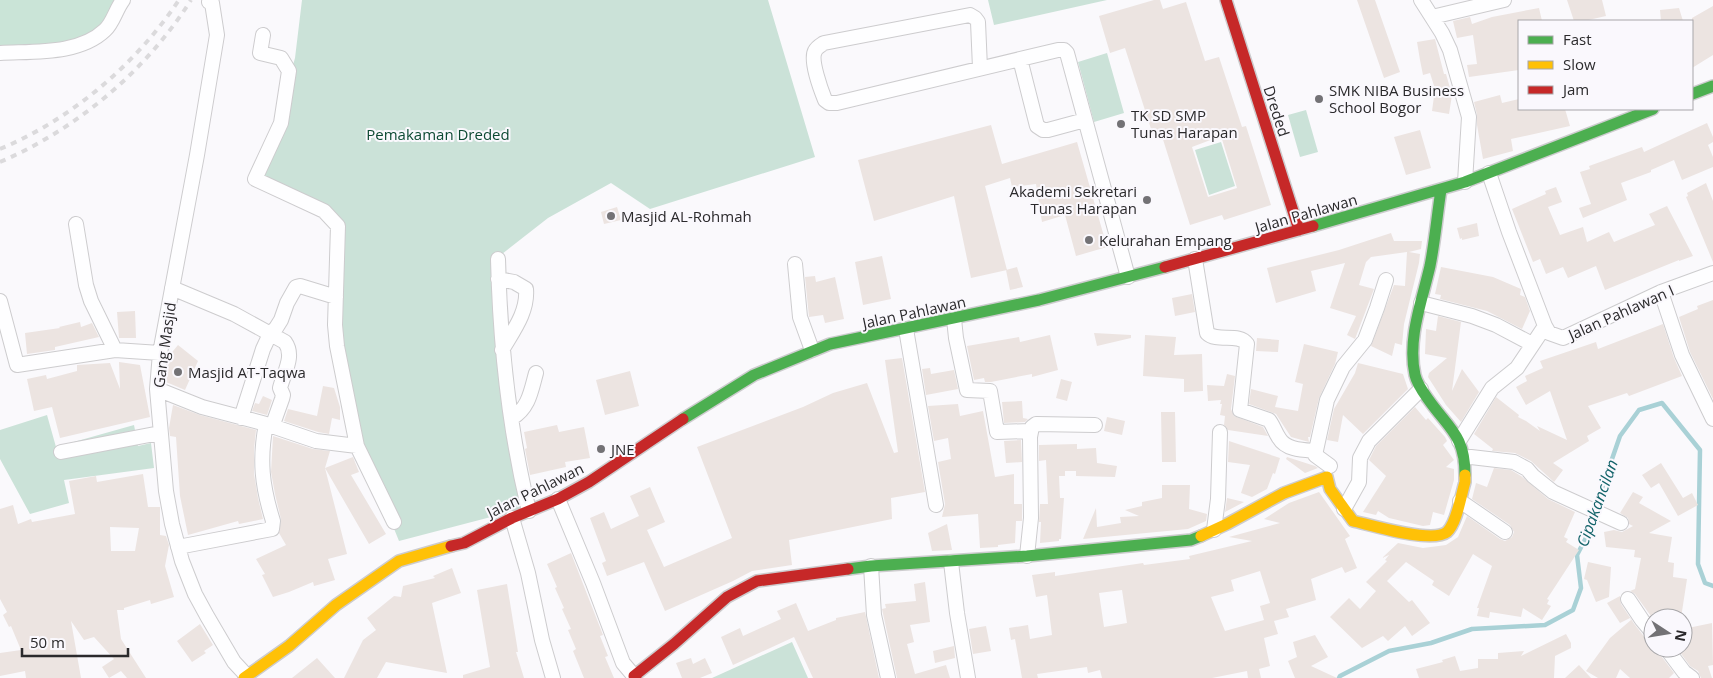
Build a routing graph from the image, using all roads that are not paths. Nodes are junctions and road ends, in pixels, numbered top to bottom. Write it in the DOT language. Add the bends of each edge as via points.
graph roads {
  1 [pos="123,0"];
  2 [pos="1226,0"];
  3 [pos="1421,0"];
  4 [pos="1504,0"];
  5 [pos="209,2"];
  6 [pos="1432,18"];
  7 [pos="263,36"];
  8 [pos="0,53"];
  9 [pos="1020,59"];
  10 [pos="980,68"];
  11 [pos="1713,86"];
  12 [pos="1693,94"];
  13 [pos="1651,110"];
  14 [pos="1086,120"];
  15 [pos="1489,173"];
  16 [pos="1466,182"];
  17 [pos="1441,190"];
  18 [pos="76,224"];
  19 [pos="1299,230"];
  20 [pos="498,259"];
  21 [pos="1195,259"];
  22 [pos="795,264"];
  23 [pos="1713,273"];
  24 [pos="1128,277"];
  25 [pos="498,279"];
  26 [pos="1386,280"];
  27 [pos="172,288"];
  28 [pos="1661,292"];
  29 [pos="336,297"];
  30 [pos="0,301"];
  31 [pos="1421,303"];
  32 [pos="954,319"];
  33 [pos="1544,326"];
  34 [pos="906,329"];
  35 [pos="270,334"];
  36 [pos="1532,344"];
  37 [pos="115,350"];
  38 [pos="502,350"];
  39 [pos="812,350"];
  40 [pos="160,353"];
  41 [pos="536,373"];
  42 [pos="157,389"];
  43 [pos="1421,389"];
  44 [pos="1710,402"];
  45 [pos="241,418"];
  46 [pos="512,418"];
  47 [pos="1713,419"];
  48 [pos="1095,425"];
  49 [pos="269,426"];
  50 [pos="1030,430"];
  51 [pos="1220,432"];
  52 [pos="160,433"];
  53 [pos="1459,441"];
  54 [pos="357,446"];
  55 [pos="1316,451"];
  56 [pos="61,452"];
  57 [pos="1466,458"];
  58 [pos="1330,466"];
  59 [pos="558,499"];
  60 [pos="1460,500"];
  61 [pos="936,505"];
  62 [pos="1344,508"];
  63 [pos="529,511"];
  64 [pos="512,518"];
  65 [pos="1616,519"];
  66 [pos="394,522"];
  67 [pos="1214,530"];
  68 [pos="1505,532"];
  69 [pos="178,547"];
  70 [pos="1027,556"];
  71 [pos="951,562"];
  72 [pos="871,566"];
  73 [pos="1628,599"];
  74 [pos="1643,621"];
  75 [pos="1674,658"];
  76 [pos="246,677"];
  77 [pos="635,677"];
  78 [pos="554,678"];
  79 [pos="888,678"];
  80 [pos="968,678"];
  81 [pos="1692,678"];
  1 -- 8 [label="street" via="107,29 94,39 66,49"];
  2 -- 19 [label="main road, Dreded"];
  3 -- 6 [label="street"];
  4 -- 6 [label="street"];
  5 -- 27 [label="street, Gang Masjid" via="212,2 217,35"];
  6 -- 16 [label="street" via="1452,56 1469,117"];
  7 -- 29 [label="street" via="260,54 281,58 289,71 282,123 255,179 324,211 338,226"];
  9 -- 10 [label="street"];
  9 -- 14 [label="street" via="1066,51"];
  9 -- 14 [label="street" via="1037,126 1048,130"];
  10 -- 10 [label="street" via="832,104 824,98 813,56 824,43 970,15 978,22"];
  11 -- 12 [label="main road"];
  13 -- 15 [label="main road, Jalan Pahlawan"];
  14 -- 24 [label="street"];
  15 -- 16 [label="main road, Jalan Pahlawan"];
  15 -- 33 [label="street, Jalan Pahlawan I"];
  16 -- 17 [label="main road, Jalan Pahlawan"];
  17 -- 19 [label="main road, Jalan Pahlawan"];
  17 -- 31 [label="main road"];
  18 -- 37 [label="street" via="91,301"];
  19 -- 21 [label="main road, Jalan Pahlawan"];
  20 -- 25 [label="street"];
  21 -- 24 [label="main road, Jalan Pahlawan"];
  21 -- 55 [label="street" via="1207,333 1211,337 1242,340 1247,344 1240,411 1266,418 1288,446"];
  22 -- 39 [label="street" via="800,317"];
  23 -- 28 [label="street, Jalan Pahlawan I"];
  24 -- 32 [label="main road, Jalan Pahlawan"];
  25 -- 38 [label="street"];
  25 -- 38 [label="street" via="514,282 526,289 524,310"];
  26 -- 55 [label="street" via="1365,340 1343,367 1327,400"];
  27 -- 35 [label="street" via="234,314"];
  27 -- 40 [label="street, Gang Masjid"];
  28 -- 33 [label="street, Jalan Pahlawan I" via="1563,338 1549,333"];
  28 -- 44 [label="street" via="1682,356 1693,380"];
  29 -- 35 [label="street" via="296,287 281,320"];
  29 -- 54 [label="street" via="337,346"];
  30 -- 37 [label="street" via="17,365"];
  31 -- 36 [label="street" via="1496,324"];
  31 -- 43 [label="main road" via="1413,347 1415,377"];
  32 -- 34 [label="main road, Jalan Pahlawan"];
  32 -- 50 [label="street" via="967,390 990,391 996,432"];
  33 -- 36 [label="street"];
  34 -- 39 [label="main road, Jalan Pahlawan"];
  34 -- 61 [label="street"];
  35 -- 45 [label="street" via="256,366"];
  35 -- 49 [label="street" via="285,342 290,355 280,388 282,399"];
  36 -- 53 [label="street" via="1517,368 1492,388"];
  37 -- 40 [label="street"];
  38 -- 46 [label="street"];
  39 -- 59 [label="main road, Jalan Pahlawan" via="754,375"];
  40 -- 42 [label="street, Gang Masjid"];
  41 -- 46 [label="street" via="529,400 521,413"];
  42 -- 45 [label="street"];
  42 -- 52 [label="street, Gang Masjid"];
  43 -- 53 [label="main road"];
  43 -- 62 [label="street" via="1369,441 1360,458 1359,482"];
  44 -- 47 [label="street"];
  45 -- 49 [label="street"];
  46 -- 63 [label="street"];
  48 -- 50 [label="street" via="1036,424"];
  49 -- 54 [label="street" via="316,441"];
  49 -- 69 [label="street" via="262,446 261,476 272,528"];
  50 -- 70 [label="street" via="1031,518"];
  51 -- 67 [label="street"];
  52 -- 56 [label="street"];
  52 -- 69 [label="street, Gang Masjid" via="166,491"];
  53 -- 57 [label="main road"];
  54 -- 66 [label="street"];
  55 -- 58 [label="street" via="1317,457"];
  57 -- 60 [label="main road"];
  57 -- 65 [label="street" via="1514,462 1553,492"];
  59 -- 63 [label="main road, Jalan Pahlawan"];
  59 -- 77 [label="street" via="623,664"];
  60 -- 62 [label="main road" via="1450,527 1437,536 1422,537 1353,521"];
  60 -- 68 [label="street"];
  62 -- 67 [label="main road" via="1330,489 1328,477 1284,493"];
  63 -- 64 [label="main road, Jalan Pahlawan"];
  64 -- 76 [label="main road, Jalan Pahlawan" via="464,543 399,561 336,605"];
  64 -- 78 [label="street"];
  67 -- 70 [label="main road" via="1182,542"];
  69 -- 76 [label="street, Gang Masjid" via="200,604 226,650"];
  70 -- 71 [label="main road"];
  71 -- 72 [label="main road"];
  71 -- 80 [label="street"];
  72 -- 77 [label="main road" via="757,580 727,597"];
  72 -- 79 [label="street" via="874,615"];
  73 -- 74 [label="street"];
  75 -- 81 [label="street"];
}
